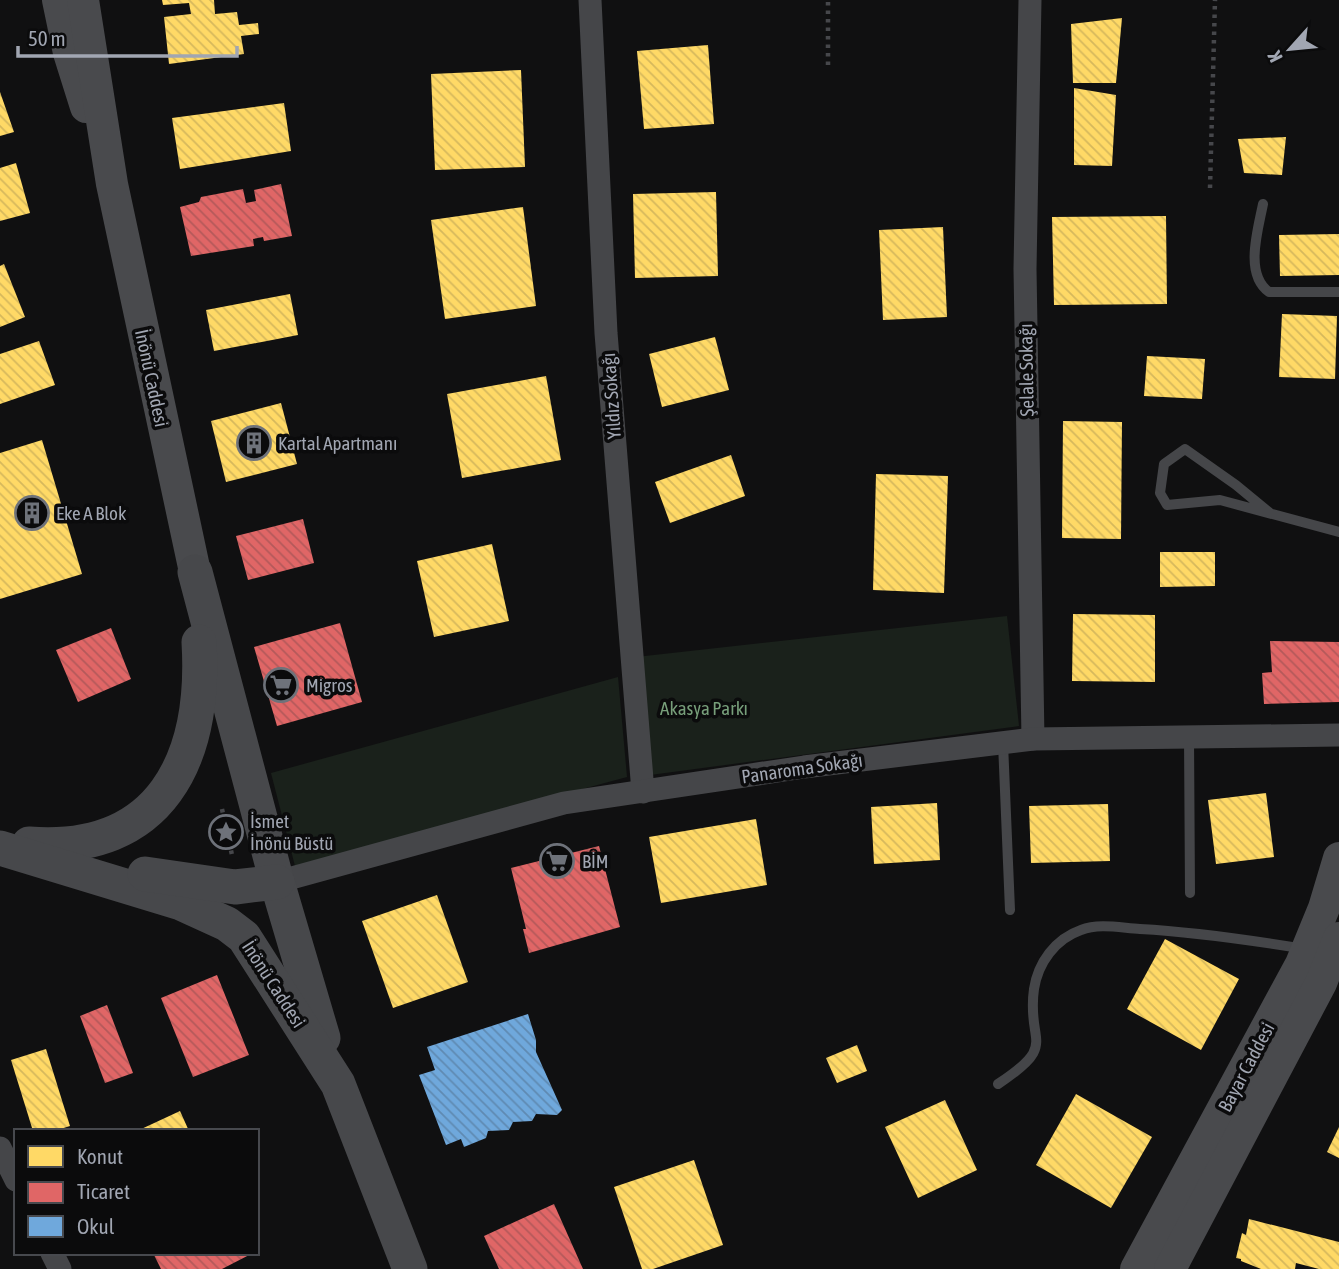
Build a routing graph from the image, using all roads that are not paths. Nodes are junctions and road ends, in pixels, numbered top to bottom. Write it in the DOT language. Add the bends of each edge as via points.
graph roads {
  1 [pos="58,0"];
  2 [pos="83,0"];
  3 [pos="590,0"];
  4 [pos="1030,0"];
  5 [pos="112,184"];
  6 [pos="1263,204"];
  7 [pos="1339,292"];
  8 [pos="1270,513"];
  9 [pos="1339,532"];
  10 [pos="195,572"];
  11 [pos="1339,735"];
  12 [pos="1189,737"];
  13 [pos="1033,739"];
  14 [pos="1003,743"];
  15 [pos="643,792"];
  16 [pos="10,849"];
  17 [pos="1339,858"];
  18 [pos="277,882"];
  19 [pos="1190,893"];
  20 [pos="1010,910"];
  21 [pos="1339,938"];
  22 [pos="1308,950"];
  23 [pos="338,1084"];
  24 [pos="998,1084"];
  25 [pos="0,1149"];
  26 [pos="14,1176"];
  27 [pos="410,1269"];
  28 [pos="1136,1269"];
  29 [pos="1170,1269"];
  1 -- 5 [label="main road, İnönü Caddesi" via="72,62"];
  2 -- 5 [label="main road, İnönü Caddesi"];
  3 -- 15 [label="street, Yıldız Sokağı" via="606,333"];
  4 -- 13 [label="street, Şelale Sokağı" via="1025,292"];
  5 -- 10 [label="main road, İnönü Caddesi"];
  6 -- 7 [label="lane" via="1254,262 1261,286 1269,292"];
  8 -- 8 [label="lane" via="1185,449 1164,464 1160,493 1167,505 1220,500"];
  8 -- 9 [label="lane"];
  10 -- 16 [label="main road" via="199,699 188,749 170,787 138,819 102,839"];
  10 -- 18 [label="main road"];
  11 -- 12 [label="street, Panaroma Sokağı"];
  12 -- 13 [label="street, Panaroma Sokağı"];
  12 -- 19 [label="lane"];
  13 -- 14 [label="street, Panaroma Sokağı"];
  14 -- 15 [label="street, Panaroma Sokağı"];
  14 -- 20 [label="lane"];
  15 -- 18 [label="street, Panaroma Sokağı" via="564,803"];
  16 -- 18 [label="main road" via="235,887"];
  16 -- 23 [label="main road, İnönü Caddesi" via="181,903 233,928 255,951"];
  17 -- 22 [label="main road, Bayar Caddesi"];
  18 -- 23 [label="main road"];
  21 -- 29 [label="main road, Bayar Caddesi" via="1321,983"];
  22 -- 24 [label="lane" via="1143,929 1097,927 1068,935 1039,968 1033,991 1038,1043 1030,1060"];
  22 -- 28 [label="main road, Bayar Caddesi"];
  23 -- 27 [label="main road, İnönü Caddesi"];
  25 -- 26 [label="street"];
}
